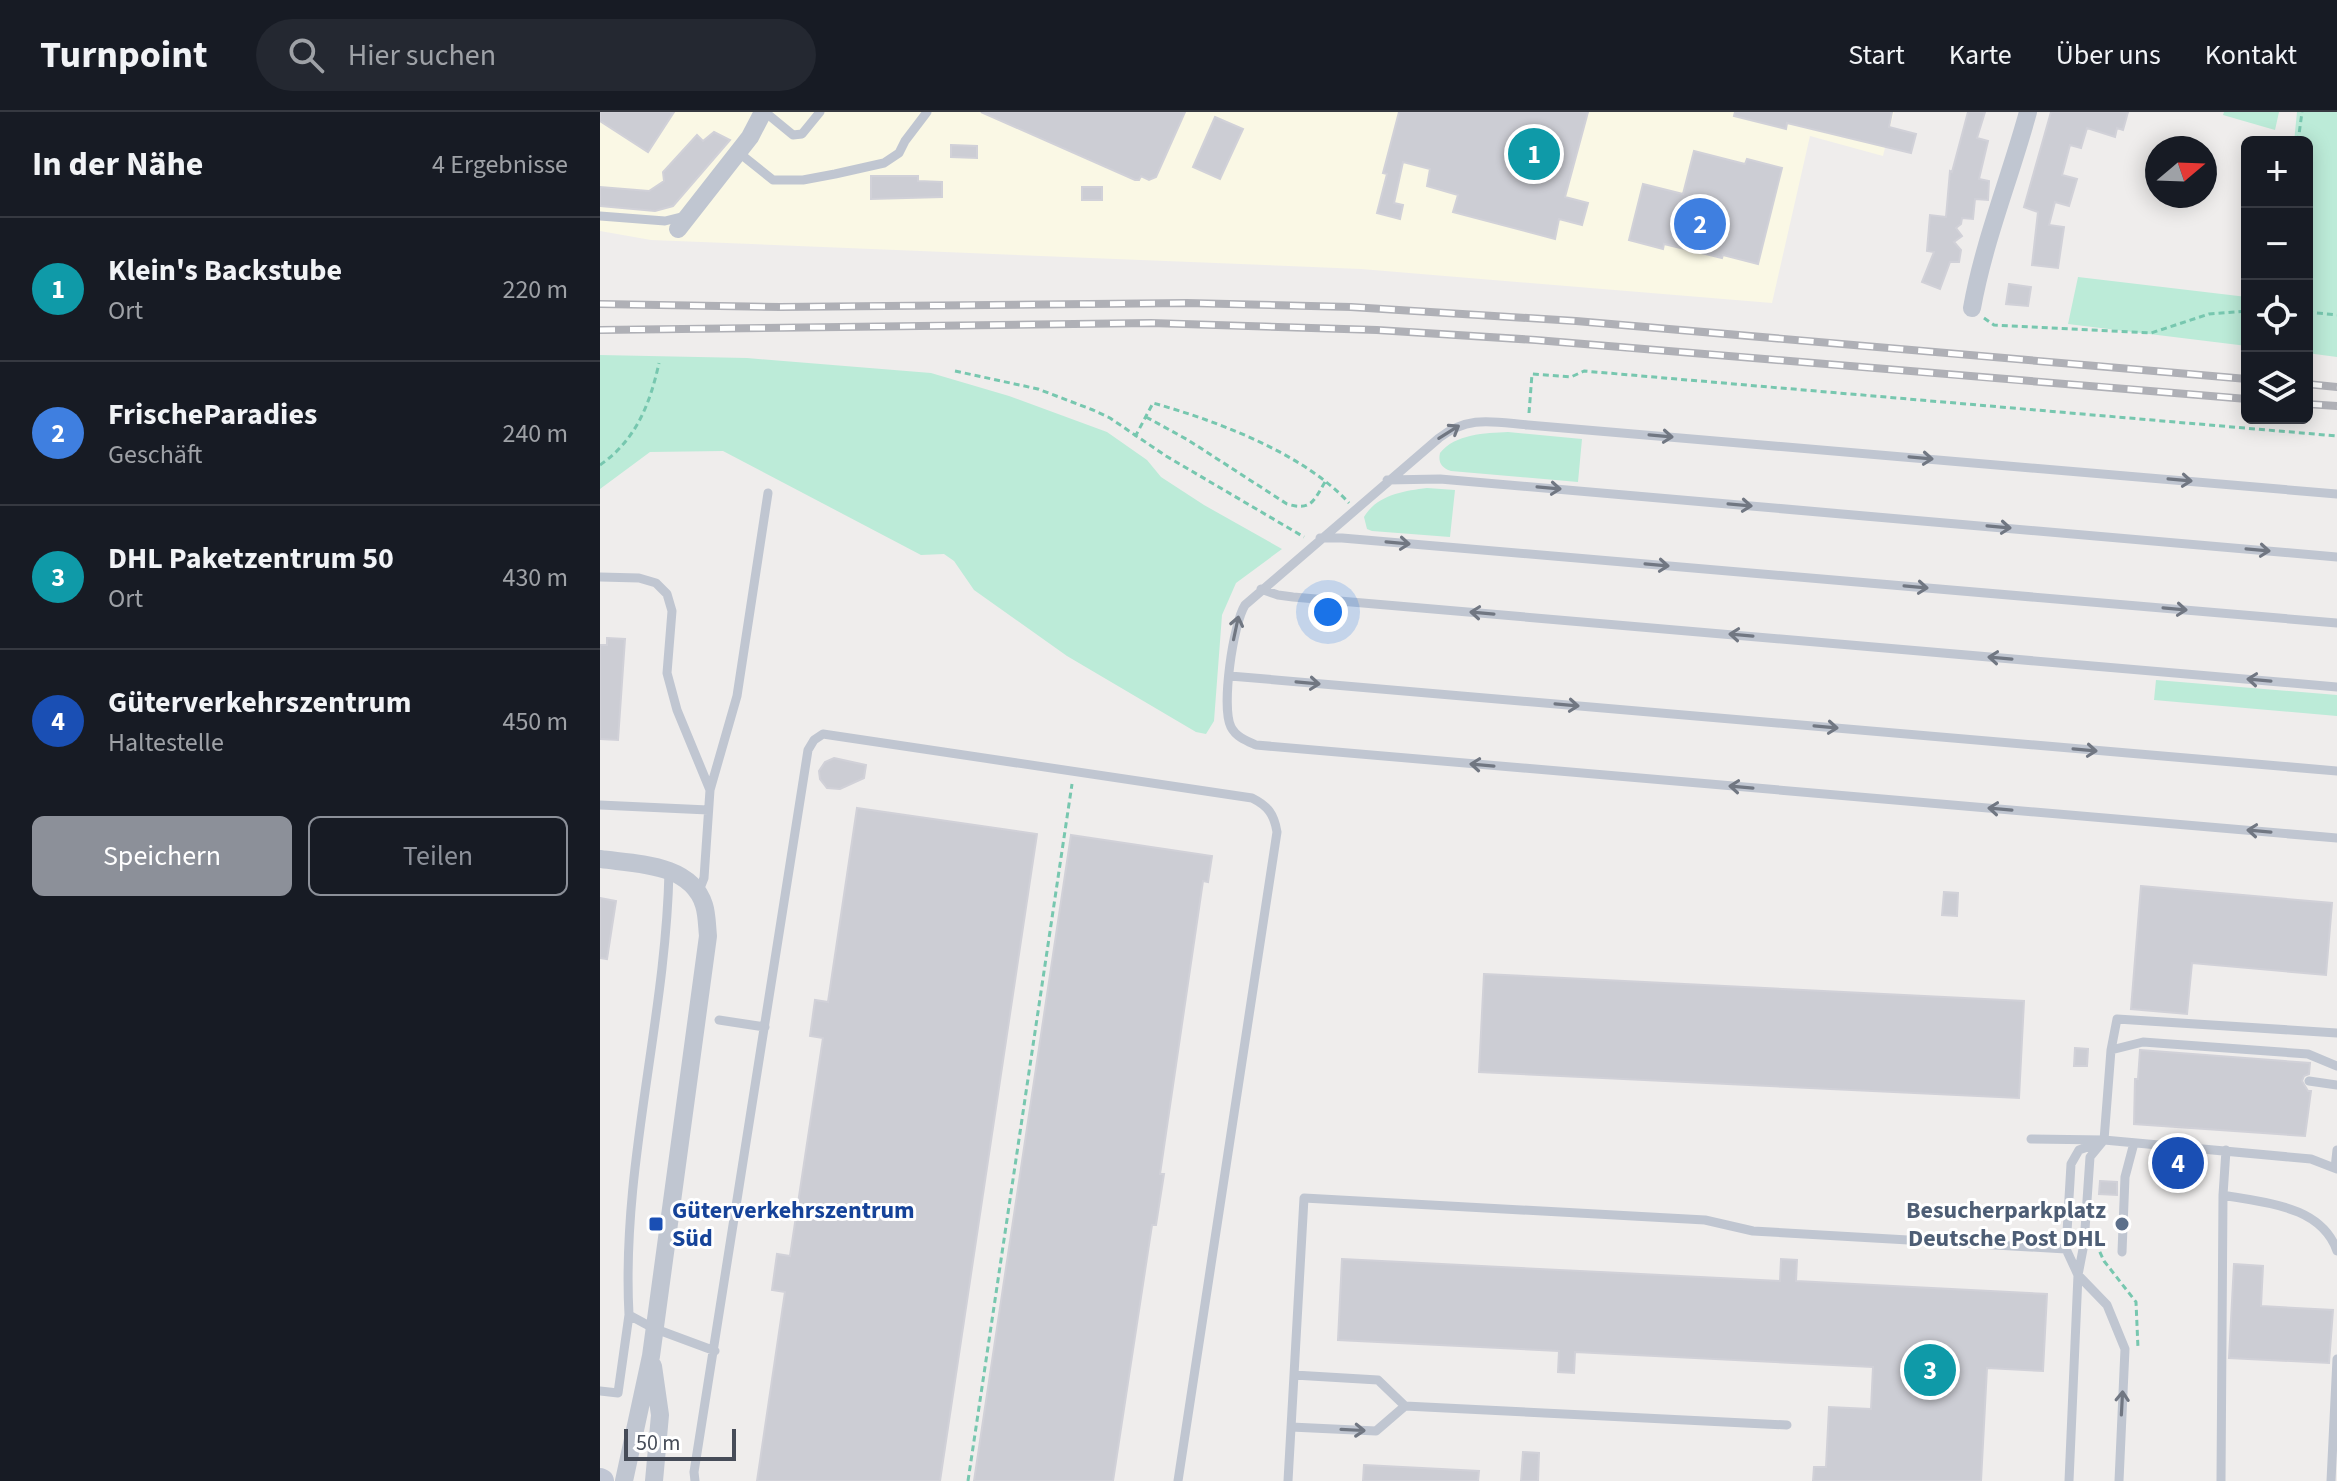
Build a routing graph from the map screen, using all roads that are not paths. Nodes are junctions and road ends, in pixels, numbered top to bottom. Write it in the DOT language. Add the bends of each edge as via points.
graph roads {
  1 [pos="764,112"];
  2 [pos="820,112"];
  3 [pos="927,112"];
  4 [pos="2028,112"];
  5 [pos="738,152"];
  6 [pos="600,216"];
  7 [pos="683,222"];
  8 [pos="1972,308"];
  9 [pos="1387,480"];
  10 [pos="768,493"];
  11 [pos="2337,494"];
  12 [pos="1317,540"];
  13 [pos="2337,557"];
  14 [pos="600,577"];
  15 [pos="1261,589"];
  16 [pos="2337,623"];
  17 [pos="1230,676"];
  18 [pos="2337,687"];
  19 [pos="2337,771"];
  20 [pos="710,790"];
  21 [pos="600,805"];
  22 [pos="708,810"];
  23 [pos="2337,838"];
  24 [pos="600,859"];
  25 [pos="669,871"];
  26 [pos="698,893"];
  27 [pos="719,1020"];
  28 [pos="765,1027"];
  29 [pos="2337,1033"];
  30 [pos="2111,1050"];
  31 [pos="2337,1066"];
  32 [pos="2309,1081"];
  33 [pos="2337,1085"];
  34 [pos="2031,1139"];
  35 [pos="2104,1140"];
  36 [pos="2134,1143"];
  37 [pos="2226,1150"];
  38 [pos="2337,1150"];
  39 [pos="2336,1167"];
  40 [pos="2223,1195"];
  41 [pos="2066,1249"];
  42 [pos="2337,1251"];
  43 [pos="2122,1252"];
  44 [pos="2078,1275"];
  45 [pos="629,1315"];
  46 [pos="653,1328"];
  47 [pos="715,1351"];
  48 [pos="651,1356"];
  49 [pos="2337,1359"];
  50 [pos="1294,1375"];
  51 [pos="600,1391"];
  52 [pos="1405,1406"];
  53 [pos="1787,1425"];
  54 [pos="1291,1427"];
  55 [pos="624,1481"];
  56 [pos="654,1481"];
  57 [pos="695,1481"];
  58 [pos="1178,1481"];
  59 [pos="1288,1481"];
  60 [pos="2069,1481"];
  61 [pos="2119,1481"];
  62 [pos="2221,1481"];
  63 [pos="2331,1481"];
  1 -- 2 [label="lane" via="793,135 802,134"];
  1 -- 5 [label="street"];
  3 -- 5 [label="lane" via="899,153 884,163 835,174 773,180"];
  4 -- 8 [label="street" via="1979,266"];
  5 -- 7 [label="street"];
  6 -- 7 [label="lane"];
  9 -- 11 [label="lane, one-way" via="1450,430 1482,421"];
  9 -- 12 [label="lane"];
  9 -- 13 [label="lane, one-way" via="1440,479"];
  10 -- 20 [label="lane" via="737,696"];
  12 -- 15 [label="lane"];
  12 -- 16 [label="lane, one-way" via="1342,538"];
  14 -- 20 [label="lane" via="639,578 656,583 667,594 672,611 667,673"];
  17 -- 15 [label="lane, one-way" via="1240,613"];
  18 -- 15 [label="lane, one-way" via="1293,597"];
  17 -- 19 [label="lane, one-way"];
  23 -- 17 [label="lane, one-way" via="1256,745 1232,728"];
  20 -- 22 [label="lane"];
  21 -- 22 [label="lane"];
  22 -- 26 [label="lane" via="704,878"];
  24 -- 25 [label="street"];
  25 -- 26 [label="street"];
  25 -- 45 [label="lane" via="668,920 632,1208"];
  26 -- 46 [label="street" via="708,936"];
  27 -- 28 [label="lane"];
  28 -- 47 [label="lane"];
  28 -- 58 [label="lane" via="808,750 823,734 1252,798 1265,805 1275,817 1277,832"];
  29 -- 30 [label="lane" via="2117,1019"];
  30 -- 31 [label="lane" via="2143,1042 2188,1045 2308,1054"];
  30 -- 35 [label="lane"];
  32 -- 33 [label="lane"];
  34 -- 35 [label="lane"];
  35 -- 36 [label="lane"];
  35 -- 41 [label="lane" via="2079,1150 2071,1164"];
  35 -- 44 [label="lane" via="2090,1157"];
  36 -- 37 [label="lane"];
  36 -- 43 [label="lane" via="2125,1177"];
  37 -- 39 [label="lane" via="2311,1159"];
  37 -- 40 [label="lane"];
  38 -- 39 [label="lane"];
  40 -- 42 [label="lane" via="2292,1209 2317,1222"];
  40 -- 62 [label="lane"];
  41 -- 44 [label="lane"];
  41 -- 50 [label="lane" via="1753,1231 1705,1220 1304,1198"];
  44 -- 60 [label="lane"];
  61 -- 44 [label="lane, one-way" via="2125,1349 2107,1305"];
  45 -- 46 [label="lane"];
  45 -- 51 [label="lane" via="618,1393"];
  46 -- 47 [label="lane"];
  46 -- 48 [label="street"];
  47 -- 57 [label="lane"];
  48 -- 55 [label="street"];
  48 -- 56 [label="street" via="660,1415"];
  49 -- 63 [label="lane"];
  50 -- 52 [label="lane" via="1378,1380"];
  50 -- 54 [label="lane"];
  52 -- 53 [label="lane"];
  54 -- 52 [label="lane, one-way" via="1376,1431"];
  54 -- 59 [label="lane"];
}
